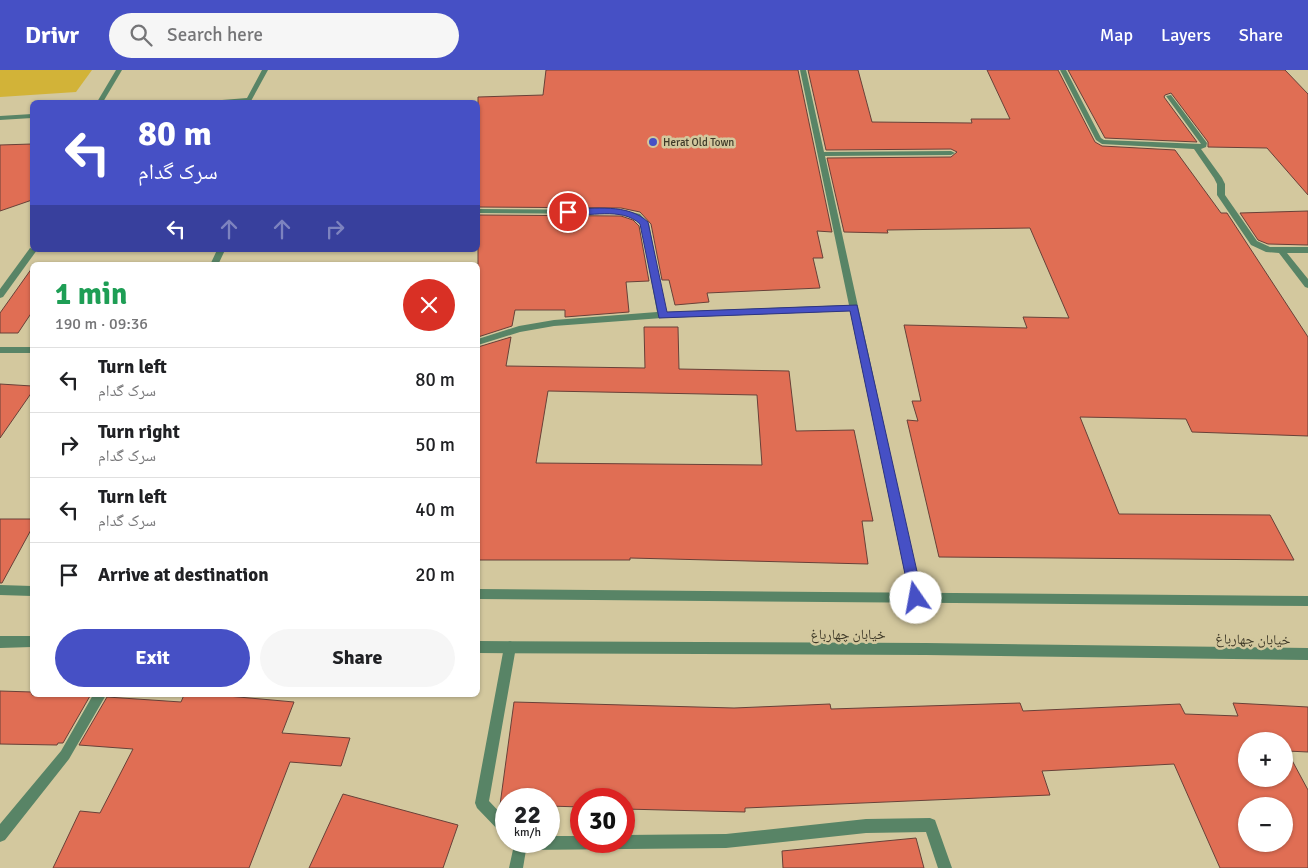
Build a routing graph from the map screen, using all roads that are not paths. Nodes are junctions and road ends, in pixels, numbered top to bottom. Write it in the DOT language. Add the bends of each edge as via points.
graph roads {
  1 [pos="119,70"];
  2 [pos="264,70"];
  3 [pos="804,70"];
  4 [pos="1063,70"];
  5 [pos="1169,96"];
  6 [pos="101,100"];
  7 [pos="251,100"];
  8 [pos="30,116"];
  9 [pos="0,118"];
  10 [pos="1196,147"];
  11 [pos="951,152"];
  12 [pos="821,154"];
  13 [pos="480,211"];
  14 [pos="1308,250"];
  15 [pos="1282,251"];
  16 [pos="32,252"];
  17 [pos="1308,285"];
  18 [pos="0,295"];
  19 [pos="854,308"];
  20 [pos="662,316"];
  21 [pos="480,341"];
  22 [pos="0,350"];
  23 [pos="30,350"];
  24 [pos="0,590"];
  25 [pos="30,591"];
  26 [pos="480,594"];
  27 [pos="916,598"];
  28 [pos="1308,601"];
  29 [pos="0,642"];
  30 [pos="30,642"];
  31 [pos="480,647"];
  32 [pos="510,647"];
  33 [pos="1308,654"];
  34 [pos="99,697"];
  35 [pos="495,817"];
  36 [pos="0,835"];
  37 [pos="560,842"];
  38 [pos="518,853"];
  39 [pos="516,868"];
  40 [pos="945,868"];
  1 -- 6 [label="street"];
  2 -- 7 [label="street"];
  3 -- 12 [label="street"];
  4 -- 10 [label="street" via="1102,142"];
  5 -- 10 [label="street" via="1204,143 1204,146"];
  8 -- 9 [label="street"];
  10 -- 15 [label="street" via="1218,178 1221,195 1254,243 1269,250"];
  11 -- 12 [label="street"];
  12 -- 19 [label="street"];
  13 -- 20 [label="street" via="621,212 637,216 644,224"];
  14 -- 15 [label="street"];
  15 -- 17 [label="street"];
  16 -- 18 [label="street"];
  19 -- 20 [label="street"];
  19 -- 27 [label="street"];
  20 -- 21 [label="street" via="554,323 519,329"];
  22 -- 23 [label="street"];
  24 -- 25 [label="street"];
  26 -- 27 [label="street"];
  27 -- 28 [label="street"];
  29 -- 30 [label="street"];
  31 -- 32 [label="street, خیابان چهارباغ"];
  32 -- 33 [label="street, خیابان چهارباغ"];
  32 -- 35 [label="street" via="482,803"];
  34 -- 36 [label="street" via="65,755"];
  37 -- 40 [label="street" via="726,842 866,826 930,825"];
  38 -- 39 [label="street"];
}
